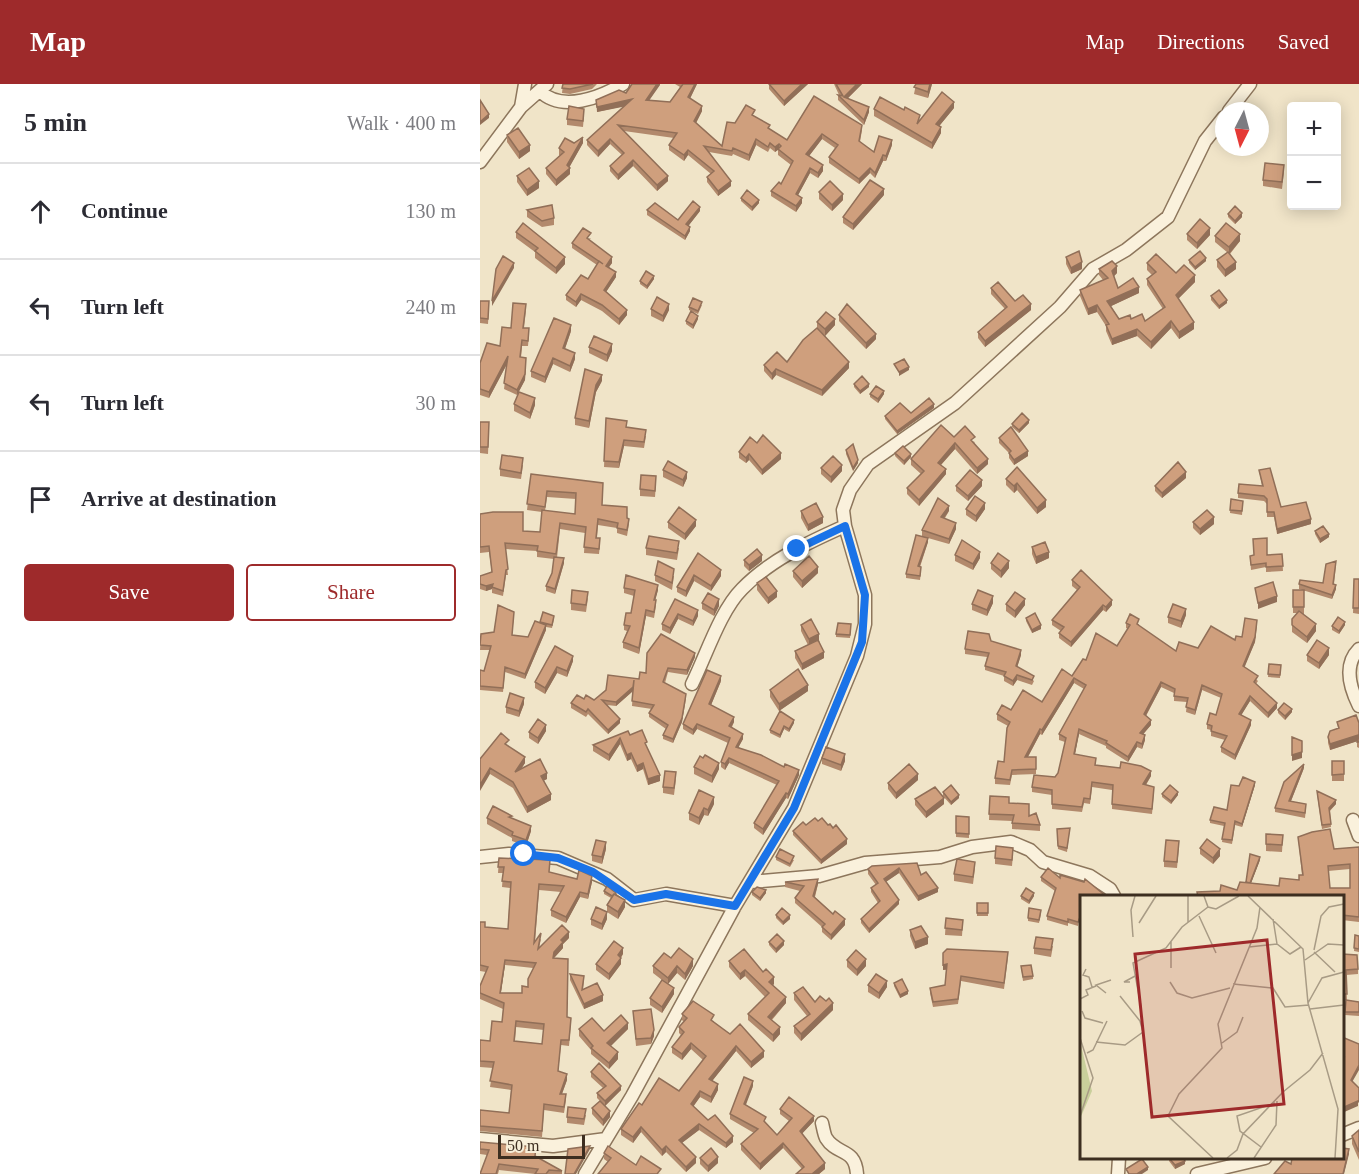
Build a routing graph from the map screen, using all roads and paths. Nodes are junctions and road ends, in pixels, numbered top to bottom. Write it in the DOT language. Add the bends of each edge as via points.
graph roads {
  1 [pos="525,84"];
  2 [pos="623,84"];
  3 [pos="1250,84"];
  4 [pos="543,87"];
  5 [pos="1236,102"];
  6 [pos="521,107"];
  7 [pos="1215,128"];
  8 [pos="480,162"];
  9 [pos="845,526"];
  10 [pos="1359,649"];
  11 [pos="692,684"];
  12 [pos="1359,706"];
  13 [pos="1353,820"];
  14 [pos="1359,836"];
  15 [pos="480,857"];
  16 [pos="751,882"];
  17 [pos="1113,895"];
  18 [pos="735,906"];
  19 [pos="822,1123"];
  20 [pos="1359,1128"];
  21 [pos="1344,1134"];
  22 [pos="480,1138"];
  23 [pos="606,1139"];
  24 [pos="1119,1159"];
  25 [pos="1261,1159"];
  26 [pos="585,1174"];
  27 [pos="857,1174"];
  28 [pos="1118,1174"];
  29 [pos="1197,1174"];
  1 -- 6 [label="street"];
  2 -- 4 [label="street" via="592,99 576,101 555,100"];
  3 -- 5 [label="street"];
  4 -- 6 [label="street"];
  6 -- 8 [label="street"];
  7 -- 9 [label="street" via="1168,217 1126,250 1093,269 1060,307 948,409 868,464 845,501"];
  9 -- 11 [label="street" via="784,557 741,590 725,614"];
  9 -- 16 [label="street" via="865,595 862,642 794,808"];
  10 -- 12 [label="street" via="1349,670"];
  13 -- 14 [label="street"];
  15 -- 18 [label="street" via="509,854 558,858 607,879 634,900 666,894"];
  16 -- 17 [label="street" via="819,876 865,863 939,857 972,847 1011,842 1030,850 1043,862 1090,876"];
  16 -- 18 [label="street"];
  18 -- 23 [label="street" via="702,972"];
  19 -- 27 [label="street" via="826,1138 849,1153 856,1163"];
  20 -- 21 [label="street"];
  22 -- 23 [label="street" via="552,1146"];
  23 -- 26 [label="street"];
  24 -- 28 [label="street"];
  25 -- 29 [label="street"];
}
